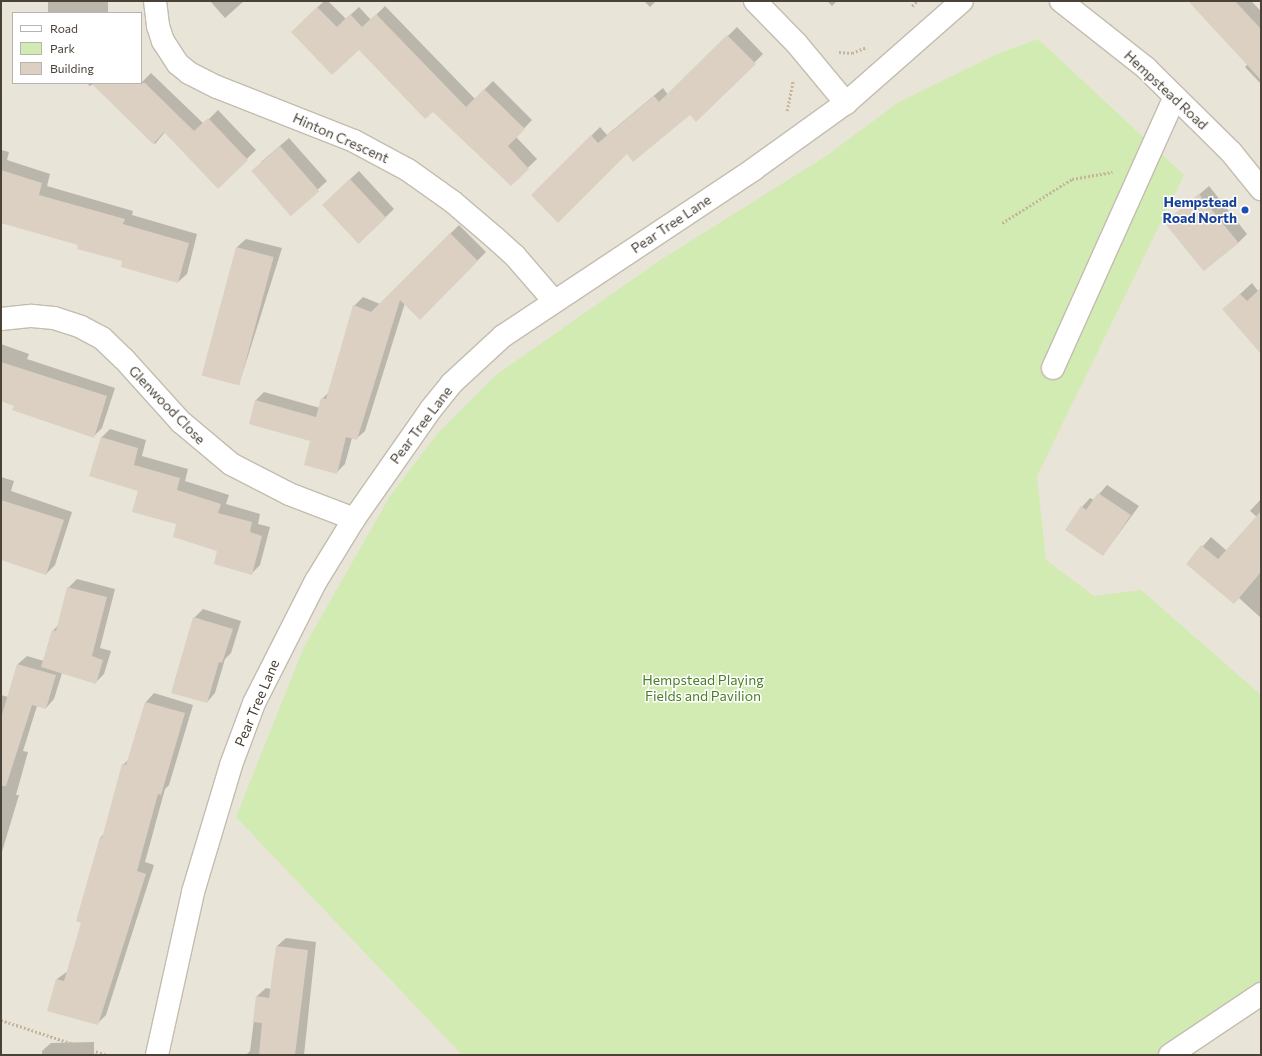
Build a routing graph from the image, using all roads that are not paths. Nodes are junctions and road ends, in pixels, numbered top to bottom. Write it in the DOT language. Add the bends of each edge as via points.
graph roads {
  1 [pos="156,1"];
  2 [pos="755,1"];
  3 [pos="962,1"];
  4 [pos="1061,1"];
  5 [pos="1175,97"];
  6 [pos="846,103"];
  7 [pos="1261,189"];
  8 [pos="554,301"];
  9 [pos="1,319"];
  10 [pos="1053,368"];
  11 [pos="354,519"];
  12 [pos="1261,994"];
  13 [pos="157,1055"];
  14 [pos="1170,1055"];
  1 -- 8 [label="street, Hinton Crescent" via="158,26 163,41 178,64 189,73 217,87 354,141 408,170 453,202 494,237 515,256"];
  2 -- 6 [label="street"];
  3 -- 6 [label="street, Pear Tree Lane" via="931,31"];
  4 -- 5 [label="street, Hempstead Road" via="1146,68"];
  5 -- 7 [label="street, Hempstead Road" via="1231,152"];
  5 -- 10 [label="street"];
  6 -- 8 [label="street, Pear Tree Lane" via="754,169"];
  8 -- 11 [label="street, Pear Tree Lane" via="503,336 452,383 409,439"];
  9 -- 11 [label="street, Glenwood Close" via="32,316 54,318 81,327 102,338 181,422 230,464 289,494"];
  11 -- 13 [label="street, Pear Tree Lane" via="316,581 254,703 231,765 193,892"];
  12 -- 14 [label="street"];
}
